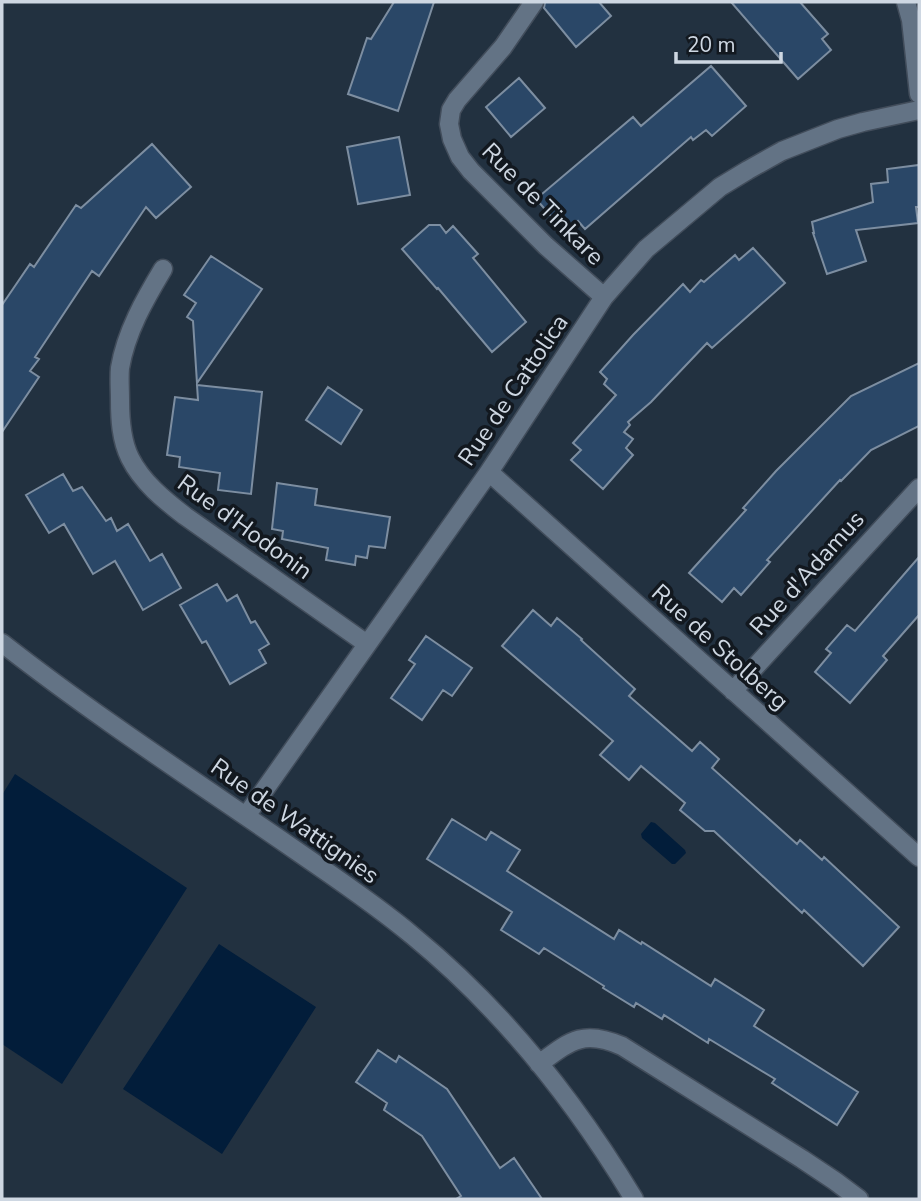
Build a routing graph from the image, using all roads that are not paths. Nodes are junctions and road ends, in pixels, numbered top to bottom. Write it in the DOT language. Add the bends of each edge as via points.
graph roads {
  1 [pos="534,2"];
  2 [pos="906,2"];
  3 [pos="919,94"];
  4 [pos="919,110"];
  5 [pos="163,269"];
  6 [pos="604,297"];
  7 [pos="489,472"];
  8 [pos="919,488"];
  9 [pos="2,643"];
  10 [pos="367,644"];
  11 [pos="733,691"];
  12 [pos="246,816"];
  13 [pos="919,857"];
  14 [pos="539,1064"];
  15 [pos="634,1199"];
  16 [pos="859,1199"];
  1 -- 6 [label="street, Rue de Tinkare" via="457,100 449,124 460,156 471,171"];
  2 -- 3 [label="street"];
  4 -- 6 [label="street, Rue de Cattolica" via="838,129 748,170 646,249"];
  5 -- 10 [label="street, Rue d'Hodonin" via="129,336 120,368 122,435 130,458 156,493 185,516"];
  6 -- 7 [label="street, Rue de Cattolica"];
  7 -- 10 [label="street, Rue de Cattolica"];
  7 -- 11 [label="street, Rue de Stolberg"];
  8 -- 11 [label="street, Rue d'Adamus"];
  9 -- 12 [label="street, Rue de Wattignies"];
  10 -- 12 [label="street, Rue de Cattolica"];
  11 -- 13 [label="street, Rue de Stolberg"];
  12 -- 14 [label="street, Rue de Wattignies" via="413,936 475,992"];
  14 -- 15 [label="street, Rue de Wattignies"];
  14 -- 16 [label="street" via="562,1047 591,1037 622,1046"];
}
